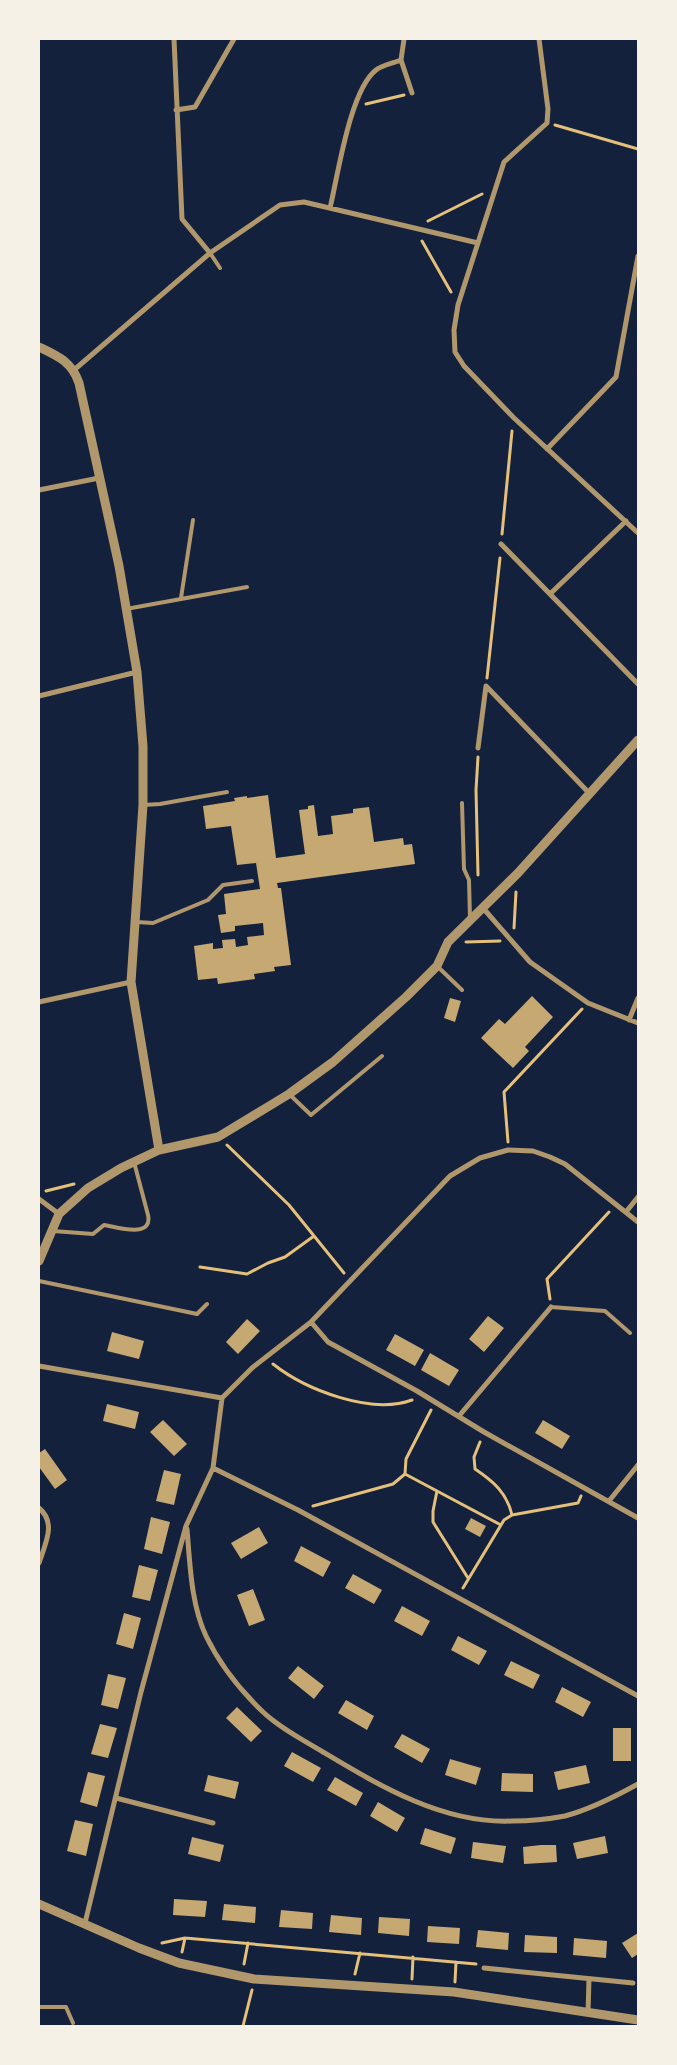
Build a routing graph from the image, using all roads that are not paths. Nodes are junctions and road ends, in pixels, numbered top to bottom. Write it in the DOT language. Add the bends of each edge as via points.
graph roads {
  1 [pos="174,39"];
  2 [pos="234,39"];
  3 [pos="404,39"];
  4 [pos="539,39"];
  5 [pos="401,60"];
  6 [pos="412,93"];
  7 [pos="176,110"];
  8 [pos="330,208"];
  9 [pos="478,243"];
  10 [pos="210,253"];
  11 [pos="638,256"];
  12 [pos="220,268"];
  13 [pos="39,346"];
  14 [pos="74,370"];
  15 [pos="547,449"];
  16 [pos="99,478"];
  17 [pos="39,490"];
  18 [pos="193,520"];
  19 [pos="626,522"];
  20 [pos="638,533"];
  21 [pos="502,544"];
  22 [pos="246,587"];
  23 [pos="550,594"];
  24 [pos="181,598"];
  25 [pos="126,609"];
  26 [pos="137,672"];
  27 [pos="638,684"];
  28 [pos="39,696"];
  29 [pos="638,740"];
  30 [pos="478,748"];
  31 [pos="227,792"];
  32 [pos="590,794"];
  33 [pos="462,803"];
  34 [pos="143,804"];
  35 [pos="252,881"];
  36 [pos="483,908"];
  37 [pos="470,921"];
  38 [pos="136,922"];
  39 [pos="437,966"];
  40 [pos="131,982"];
  41 [pos="462,990"];
  42 [pos="638,998"];
  43 [pos="39,1002"];
  44 [pos="629,1020"];
  45 [pos="638,1023"];
  46 [pos="382,1056"];
  47 [pos="289,1094"];
  48 [pos="159,1150"];
  49 [pos="134,1162"];
  50 [pos="638,1197"];
  51 [pos="39,1199"];
  52 [pos="626,1212"];
  53 [pos="58,1214"];
  54 [pos="638,1222"];
  55 [pos="51,1231"];
  56 [pos="39,1261"];
  57 [pos="39,1281"];
  58 [pos="206,1304"];
  59 [pos="551,1306"];
  60 [pos="310,1322"];
  61 [pos="630,1333"];
  62 [pos="39,1366"];
  63 [pos="222,1398"];
  64 [pos="459,1416"];
  65 [pos="638,1465"];
  66 [pos="213,1468"];
  67 [pos="609,1501"];
  68 [pos="39,1508"];
  69 [pos="638,1518"];
  70 [pos="186,1526"];
  71 [pos="39,1563"];
  72 [pos="638,1696"];
  73 [pos="638,1784"];
  74 [pos="116,1798"];
  75 [pos="213,1823"];
  76 [pos="39,1904"];
  77 [pos="85,1923"];
  78 [pos="484,1968"];
  79 [pos="589,1979"];
  80 [pos="633,1983"];
  81 [pos="39,2007"];
  82 [pos="588,2013"];
  83 [pos="638,2020"];
  84 [pos="73,2023"];
  1 -- 7 [label="street"];
  2 -- 7 [label="street" via="195,107"];
  3 -- 5 [label="street"];
  4 -- 9 [label="street" via="547,123 504,162"];
  5 -- 6 [label="street"];
  5 -- 8 [label="street" via="376,69 364,85 354,107"];
  7 -- 10 [label="street" via="182,219"];
  8 -- 9 [label="street"];
  8 -- 10 [label="street" via="304,202 280,205"];
  9 -- 15 [label="street" via="458,305 455,352 464,366"];
  10 -- 12 [label="lane"];
  10 -- 14 [label="street"];
  11 -- 15 [label="street" via="616,377"];
  13 -- 14 [label="street"];
  14 -- 16 [label="street"];
  15 -- 19 [label="street"];
  16 -- 17 [label="street"];
  16 -- 25 [label="street"];
  18 -- 24 [label="lane"];
  19 -- 20 [label="street"];
  19 -- 23 [label="street"];
  21 -- 23 [label="street"];
  22 -- 24 [label="lane"];
  23 -- 27 [label="street"];
  24 -- 25 [label="lane"];
  25 -- 26 [label="street"];
  26 -- 28 [label="street"];
  26 -- 34 [label="street" via="143,746"];
  29 -- 32 [label="street"];
  30 -- 32 [label="street" via="486,686"];
  31 -- 34 [label="lane"];
  32 -- 36 [label="street"];
  33 -- 37 [label="lane" via="464,869 470,880"];
  34 -- 38 [label="street"];
  35 -- 38 [label="lane" via="222,885 208,900 153,923"];
  36 -- 37 [label="street"];
  36 -- 44 [label="street" via="530,962 588,1003"];
  37 -- 39 [label="street" via="448,942"];
  38 -- 40 [label="street"];
  39 -- 41 [label="lane"];
  39 -- 47 [label="street" via="333,1062"];
  40 -- 43 [label="street"];
  40 -- 48 [label="street"];
  42 -- 44 [label="street"];
  44 -- 45 [label="street"];
  46 -- 47 [label="lane" via="311,1115"];
  47 -- 48 [label="street" via="218,1137"];
  48 -- 49 [label="street"];
  49 -- 53 [label="street" via="88,1188"];
  49 -- 55 [label="lane" via="149,1220 146,1226 135,1230 104,1225 93,1234 85,1235"];
  50 -- 52 [label="street"];
  51 -- 53 [label="street"];
  52 -- 54 [label="street"];
  52 -- 60 [label="street" via="558,1160 533,1151 508,1150 480,1158 450,1176"];
  53 -- 55 [label="street"];
  55 -- 56 [label="street"];
  57 -- 58 [label="lane" via="197,1314"];
  59 -- 61 [label="lane" via="605,1311"];
  59 -- 64 [label="street"];
  60 -- 63 [label="street"];
  60 -- 64 [label="street" via="328,1342"];
  62 -- 63 [label="street"];
  63 -- 66 [label="street"];
  64 -- 67 [label="street"];
  65 -- 67 [label="street"];
  66 -- 70 [label="street"];
  66 -- 72 [label="street" via="298,1510"];
  67 -- 69 [label="street"];
  68 -- 71 [label="street" via="46,1514 50,1526"];
  70 -- 73 [label="street" via="192,1589 206,1635 230,1677 264,1713 359,1774 409,1799 460,1817 511,1822 566,1816"];
  70 -- 74 [label="street"];
  74 -- 75 [label="street"];
  74 -- 77 [label="street"];
  76 -- 77 [label="street"];
  77 -- 82 [label="street" via="179,1963 254,1979 454,1992"];
  78 -- 79 [label="street"];
  79 -- 80 [label="street"];
  79 -- 82 [label="street"];
  81 -- 84 [label="lane" via="66,2007"];
  82 -- 83 [label="street"];
}
